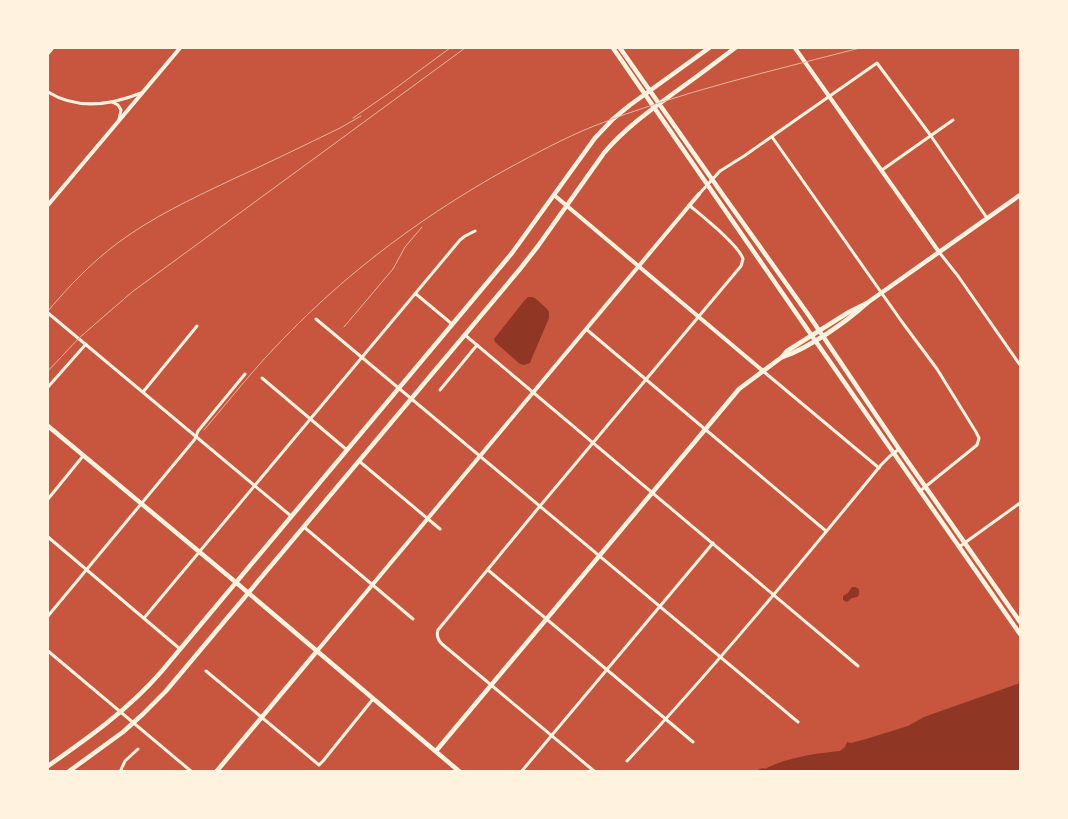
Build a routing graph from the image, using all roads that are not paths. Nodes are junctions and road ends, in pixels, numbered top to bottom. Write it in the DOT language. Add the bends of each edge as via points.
graph roads {
  1 [pos="52,48"];
  2 [pos="180,48"];
  3 [pos="613,48"];
  4 [pos="620,48"];
  5 [pos="709,48"];
  6 [pos="734,48"];
  7 [pos="795,48"];
  8 [pos="48,53"];
  9 [pos="48,92"];
  10 [pos="141,93"];
  11 [pos="830,96"];
  12 [pos="112,102"];
  13 [pos="119,120"];
  14 [pos="953,120"];
  15 [pos="930,136"];
  16 [pos="772,137"];
  17 [pos="882,170"];
  18 [pos="699,194"];
  19 [pos="554,195"];
  20 [pos="1020,195"];
  21 [pos="48,205"];
  22 [pos="566,205"];
  23 [pos="690,205"];
  24 [pos="987,218"];
  25 [pos="475,231"];
  26 [pos="939,252"];
  27 [pos="639,266"];
  28 [pos="882,293"];
  29 [pos="416,294"];
  30 [pos="867,303"];
  31 [pos="48,313"];
  32 [pos="698,317"];
  33 [pos="316,319"];
  34 [pos="452,324"];
  35 [pos="197,326"];
  36 [pos="586,329"];
  37 [pos="820,330"];
  38 [pos="464,335"];
  39 [pos="823,335"];
  40 [pos="812,336"];
  41 [pos="815,340"];
  42 [pos="86,344"];
  43 [pos="477,346"];
  44 [pos="362,357"];
  45 [pos="782,358"];
  46 [pos="1020,365"];
  47 [pos="763,372"];
  48 [pos="245,374"];
  49 [pos="262,378"];
  50 [pos="646,380"];
  51 [pos="48,387"];
  52 [pos="399,388"];
  53 [pos="440,390"];
  54 [pos="143,392"];
  55 [pos="533,392"];
  56 [pos="411,398"];
  57 [pos="310,419"];
  58 [pos="48,426"];
  59 [pos="705,430"];
  60 [pos="196,436"];
  61 [pos="594,443"];
  62 [pos="346,450"];
  63 [pos="899,450"];
  64 [pos="894,453"];
  65 [pos="480,455"];
  66 [pos="83,456"];
  67 [pos="358,461"];
  68 [pos="879,468"];
  69 [pos="254,486"];
  70 [pos="926,488"];
  71 [pos="920,491"];
  72 [pos="653,492"];
  73 [pos="48,499"];
  74 [pos="1020,503"];
  75 [pos="141,504"];
  76 [pos="540,506"];
  77 [pos="291,516"];
  78 [pos="427,519"];
  79 [pos="304,527"];
  80 [pos="440,529"];
  81 [pos="826,531"];
  82 [pos="48,537"];
  83 [pos="713,543"];
  84 [pos="964,543"];
  85 [pos="959,547"];
  86 [pos="199,552"];
  87 [pos="600,556"];
  88 [pos="86,570"];
  89 [pos="488,570"];
  90 [pos="236,583"];
  91 [pos="372,585"];
  92 [pos="248,593"];
  93 [pos="774,595"];
  94 [pos="660,606"];
  95 [pos="48,616"];
  96 [pos="144,618"];
  97 [pos="413,619"];
  98 [pos="547,619"];
  99 [pos="1020,621"];
  100 [pos="1020,634"];
  101 [pos="180,649"];
  102 [pos="48,650"];
  103 [pos="317,651"];
  104 [pos="721,658"];
  105 [pos="858,666"];
  106 [pos="607,670"];
  107 [pos="206,671"];
  108 [pos="492,685"];
  109 [pos="374,699"];
  110 [pos="121,713"];
  111 [pos="261,717"];
  112 [pos="666,720"];
  113 [pos="798,722"];
  114 [pos="133,723"];
  115 [pos="551,735"];
  116 [pos="693,742"];
  117 [pos="138,749"];
  118 [pos="436,751"];
  119 [pos="627,761"];
  120 [pos="48,766"];
  121 [pos="594,771"];
  122 [pos="68,772"];
  123 [pos="120,772"];
  124 [pos="192,772"];
  125 [pos="216,772"];
  126 [pos="460,772"];
  127 [pos="520,772"];
  1 -- 8 [label="street"];
  2 -- 10 [label="street"];
  3 -- 40 [label="main road"];
  4 -- 37 [label="main road"];
  5 -- 19 [label="main road" via="613,119 587,148"];
  6 -- 22 [label="main road" via="622,133"];
  7 -- 11 [label="street"];
  9 -- 12 [label="street" via="68,102"];
  10 -- 12 [label="street"];
  10 -- 13 [label="street"];
  11 -- 15 [label="street" via="877,63"];
  11 -- 16 [label="street"];
  11 -- 17 [label="street"];
  12 -- 13 [label="street" via="121,110"];
  13 -- 21 [label="street"];
  14 -- 15 [label="street"];
  15 -- 17 [label="street"];
  15 -- 24 [label="street"];
  16 -- 18 [label="street" via="720,171"];
  16 -- 28 [label="street"];
  17 -- 26 [label="street"];
  18 -- 23 [label="street"];
  19 -- 22 [label="street"];
  19 -- 34 [label="main road" via="512,253"];
  20 -- 24 [label="main road"];
  22 -- 27 [label="street"];
  22 -- 38 [label="main road" via="525,262"];
  23 -- 27 [label="street"];
  23 -- 32 [label="street" via="739,250 743,259 741,266"];
  24 -- 26 [label="main road"];
  25 -- 29 [label="street" via="460,240"];
  26 -- 28 [label="main road"];
  26 -- 46 [label="street"];
  27 -- 32 [label="street"];
  27 -- 36 [label="street"];
  28 -- 30 [label="main road"];
  28 -- 70 [label="street" via="937,369 979,438 977,445"];
  29 -- 34 [label="street"];
  29 -- 44 [label="street"];
  30 -- 37 [label="main road"];
  30 -- 39 [label="main road"];
  31 -- 42 [label="street"];
  32 -- 47 [label="street"];
  32 -- 50 [label="street"];
  33 -- 44 [label="street"];
  34 -- 52 [label="main road"];
  35 -- 54 [label="street"];
  36 -- 50 [label="street"];
  36 -- 55 [label="street"];
  37 -- 39 [label="main road"];
  37 -- 40 [label="main road"];
  38 -- 43 [label="street"];
  38 -- 56 [label="main road"];
  39 -- 41 [label="main road"];
  39 -- 63 [label="main road"];
  40 -- 41 [label="main road"];
  40 -- 45 [label="main road" via="787,351"];
  41 -- 45 [label="main road"];
  41 -- 64 [label="main road"];
  42 -- 51 [label="street"];
  42 -- 54 [label="street"];
  43 -- 53 [label="street"];
  43 -- 55 [label="street"];
  44 -- 52 [label="street"];
  44 -- 57 [label="street"];
  45 -- 47 [label="main road"];
  47 -- 59 [label="main road" via="739,389"];
  47 -- 68 [label="street"];
  48 -- 60 [label="street"];
  49 -- 57 [label="street"];
  50 -- 59 [label="street"];
  50 -- 61 [label="street"];
  52 -- 56 [label="street"];
  52 -- 62 [label="main road"];
  54 -- 60 [label="street"];
  55 -- 61 [label="street"];
  55 -- 65 [label="street"];
  56 -- 65 [label="street"];
  56 -- 67 [label="main road"];
  57 -- 62 [label="street"];
  57 -- 69 [label="street"];
  58 -- 66 [label="main road"];
  59 -- 72 [label="main road"];
  59 -- 81 [label="street"];
  60 -- 69 [label="street"];
  60 -- 75 [label="street"];
  61 -- 72 [label="street"];
  61 -- 76 [label="street"];
  62 -- 77 [label="main road"];
  63 -- 64 [label="street"];
  63 -- 70 [label="main road"];
  64 -- 68 [label="street"];
  64 -- 71 [label="main road"];
  65 -- 76 [label="street"];
  65 -- 78 [label="street"];
  66 -- 73 [label="street"];
  66 -- 75 [label="main road"];
  67 -- 78 [label="street"];
  67 -- 79 [label="main road"];
  68 -- 81 [label="street"];
  69 -- 77 [label="street"];
  69 -- 86 [label="street"];
  70 -- 71 [label="street"];
  70 -- 84 [label="main road"];
  71 -- 85 [label="main road"];
  72 -- 83 [label="street"];
  72 -- 87 [label="main road"];
  74 -- 84 [label="street"];
  75 -- 86 [label="main road"];
  75 -- 88 [label="street"];
  76 -- 87 [label="street"];
  76 -- 89 [label="street"];
  77 -- 90 [label="main road"];
  78 -- 80 [label="street"];
  78 -- 91 [label="street"];
  79 -- 91 [label="street"];
  79 -- 92 [label="main road"];
  81 -- 93 [label="street"];
  82 -- 88 [label="street"];
  83 -- 93 [label="street"];
  83 -- 94 [label="street"];
  84 -- 85 [label="street"];
  84 -- 99 [label="main road"];
  85 -- 100 [label="main road"];
  86 -- 90 [label="main road"];
  86 -- 96 [label="street"];
  87 -- 94 [label="street"];
  87 -- 98 [label="main road"];
  88 -- 95 [label="street"];
  88 -- 96 [label="street"];
  89 -- 98 [label="street"];
  89 -- 108 [label="street" via="438,630 437,636 442,644"];
  90 -- 92 [label="main road"];
  90 -- 101 [label="main road"];
  91 -- 97 [label="street"];
  91 -- 103 [label="street"];
  92 -- 103 [label="main road"];
  92 -- 114 [label="main road" via="166,691"];
  93 -- 104 [label="street"];
  93 -- 105 [label="street"];
  94 -- 104 [label="street"];
  94 -- 106 [label="street"];
  96 -- 101 [label="street"];
  98 -- 106 [label="street"];
  98 -- 108 [label="main road"];
  101 -- 110 [label="main road"];
  102 -- 110 [label="street"];
  103 -- 109 [label="main road"];
  103 -- 111 [label="main road"];
  104 -- 112 [label="street"];
  104 -- 113 [label="street"];
  106 -- 112 [label="street"];
  106 -- 115 [label="street"];
  107 -- 111 [label="street"];
  108 -- 115 [label="street"];
  108 -- 118 [label="main road"];
  109 -- 111 [label="street" via="319,765"];
  109 -- 118 [label="main road"];
  110 -- 114 [label="street"];
  110 -- 120 [label="main road"];
  111 -- 125 [label="main road"];
  112 -- 116 [label="street"];
  112 -- 119 [label="street"];
  114 -- 122 [label="main road"];
  114 -- 124 [label="street"];
  115 -- 121 [label="street"];
  115 -- 127 [label="street"];
  117 -- 123 [label="street" via="125,761"];
  118 -- 126 [label="main road"];
}
